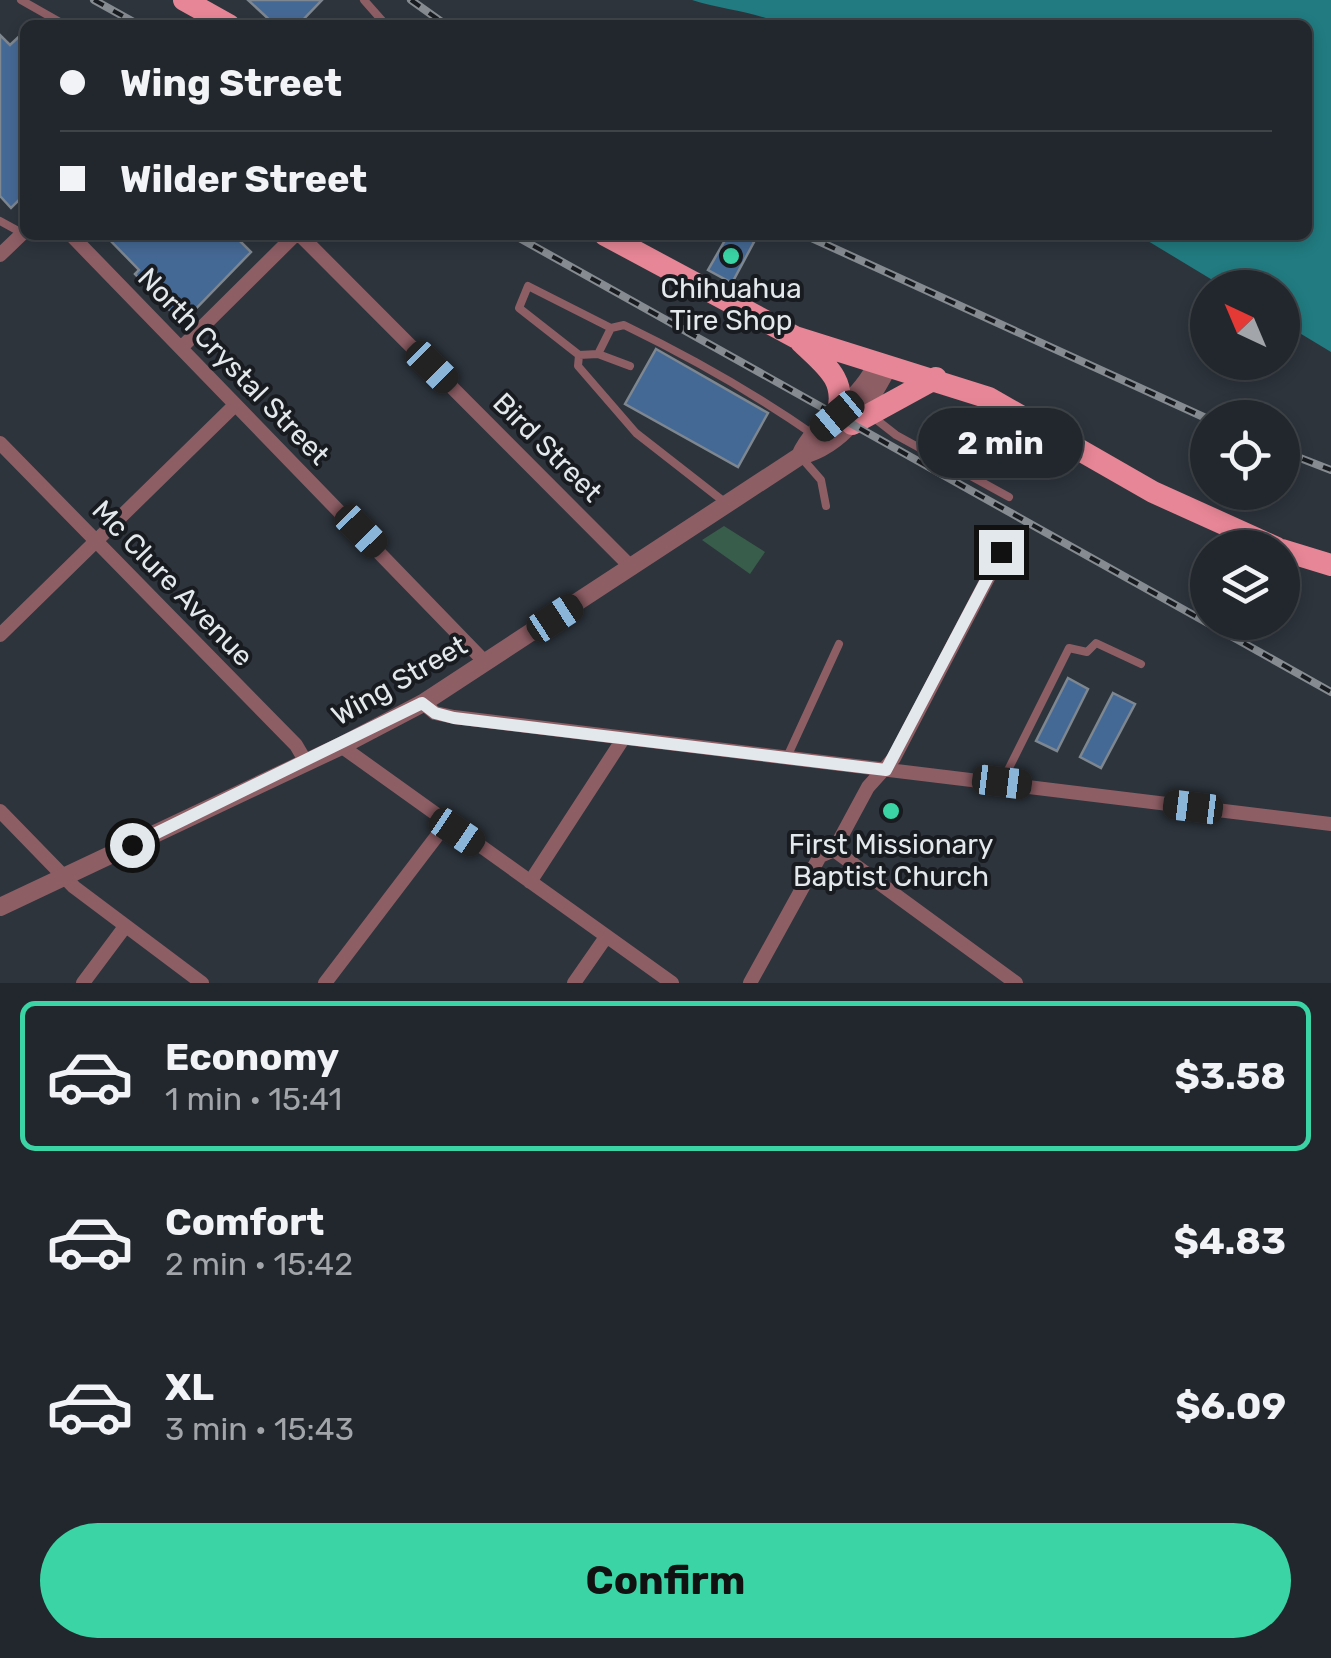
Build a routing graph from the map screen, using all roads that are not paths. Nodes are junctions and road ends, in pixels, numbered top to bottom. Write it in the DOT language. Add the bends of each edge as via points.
graph roads {
  1 [pos="21,0"];
  2 [pos="184,0"];
  3 [pos="364,0"];
  4 [pos="56,20"];
  5 [pos="220,20"];
  6 [pos="382,20"];
  7 [pos="20,236"];
  8 [pos="76,240"];
  9 [pos="292,240"];
  10 [pos="302,240"];
  11 [pos="614,240"];
  12 [pos="0,255"];
  13 [pos="611,328"];
  14 [pos="794,336"];
  15 [pos="180,348"];
  16 [pos="598,354"];
  17 [pos="579,355"];
  18 [pos="630,366"];
  19 [pos="882,366"];
  20 [pos="936,378"];
  21 [pos="234,405"];
  22 [pos="853,418"];
  23 [pos="814,435"];
  24 [pos="0,443"];
  25 [pos="800,456"];
  26 [pos="1009,497"];
  27 [pos="728,504"];
  28 [pos="826,506"];
  29 [pos="1238,530"];
  30 [pos="96,541"];
  31 [pos="1001,552"];
  32 [pos="1300,555"];
  33 [pos="1331,564"];
  34 [pos="632,568"];
  35 [pos="0,635"];
  36 [pos="839,644"];
  37 [pos="484,662"];
  38 [pos="1141,664"];
  39 [pos="422,703"];
  40 [pos="623,739"];
  41 [pos="341,746"];
  42 [pos="788,757"];
  43 [pos="306,762"];
  44 [pos="886,770"];
  45 [pos="1002,782"];
  46 [pos="0,811"];
  47 [pos="446,824"];
  48 [pos="1331,824"];
  49 [pos="834,850"];
  50 [pos="64,877"];
  51 [pos="530,882"];
  52 [pos="0,907"];
  53 [pos="124,928"];
  54 [pos="606,936"];
  55 [pos="82,983"];
  56 [pos="202,983"];
  57 [pos="325,983"];
  58 [pos="574,983"];
  59 [pos="672,983"];
  60 [pos="750,983"];
  61 [pos="1016,983"];
  1 -- 4 [label="lane"];
  2 -- 5 [label="main road"];
  3 -- 6 [label="lane"];
  7 -- 12 [label="street"];
  8 -- 15 [label="street, North Crystal Street"];
  9 -- 15 [label="street"];
  10 -- 34 [label="street, Bird Street"];
  11 -- 14 [label="main road"];
  13 -- 16 [label="lane"];
  13 -- 17 [label="lane" via="528,286 520,308"];
  13 -- 23 [label="lane" via="624,324 656,340"];
  14 -- 19 [label="main road"];
  14 -- 22 [label="main road" via="837,378"];
  15 -- 21 [label="street, North Crystal Street"];
  16 -- 17 [label="lane"];
  16 -- 18 [label="lane"];
  17 -- 27 [label="lane" via="578,366 636,433"];
  19 -- 20 [label="main road"];
  19 -- 22 [label="street, Wing Street"];
  20 -- 22 [label="main road"];
  20 -- 29 [label="main road" via="989,398 1153,492"];
  21 -- 30 [label="street"];
  21 -- 37 [label="street, North Crystal Street"];
  22 -- 23 [label="street, Wing Street"];
  22 -- 25 [label="street, Wing Street"];
  22 -- 26 [label="lane"];
  23 -- 25 [label="street, Wing Street"];
  24 -- 30 [label="street, Mc Clure Avenue"];
  25 -- 27 [label="street, Wing Street"];
  25 -- 28 [label="lane" via="821,480"];
  27 -- 34 [label="street, Wing Street"];
  30 -- 35 [label="street"];
  30 -- 43 [label="street, Mc Clure Avenue"];
  31 -- 44 [label="street"];
  32 -- 33 [label="main road"];
  34 -- 37 [label="street, Wing Street"];
  36 -- 42 [label="lane"];
  37 -- 39 [label="street, Wing Street"];
  38 -- 45 [label="lane" via="1096,643 1088,652 1069,648"];
  39 -- 40 [label="street" via="454,718"];
  39 -- 41 [label="street, Wing Street"];
  40 -- 42 [label="street"];
  40 -- 51 [label="street"];
  41 -- 43 [label="street, Wing Street"];
  41 -- 47 [label="street"];
  42 -- 44 [label="street"];
  43 -- 50 [label="street, Wing Street"];
  44 -- 45 [label="street"];
  44 -- 49 [label="street" via="868,787"];
  45 -- 48 [label="street"];
  46 -- 50 [label="street"];
  47 -- 51 [label="street"];
  47 -- 57 [label="street"];
  49 -- 60 [label="street" via="818,861"];
  49 -- 61 [label="street"];
  50 -- 52 [label="street, Wing Street"];
  50 -- 53 [label="street"];
  51 -- 54 [label="street"];
  53 -- 55 [label="street"];
  53 -- 56 [label="street"];
  54 -- 58 [label="street"];
  54 -- 59 [label="street"];
}
